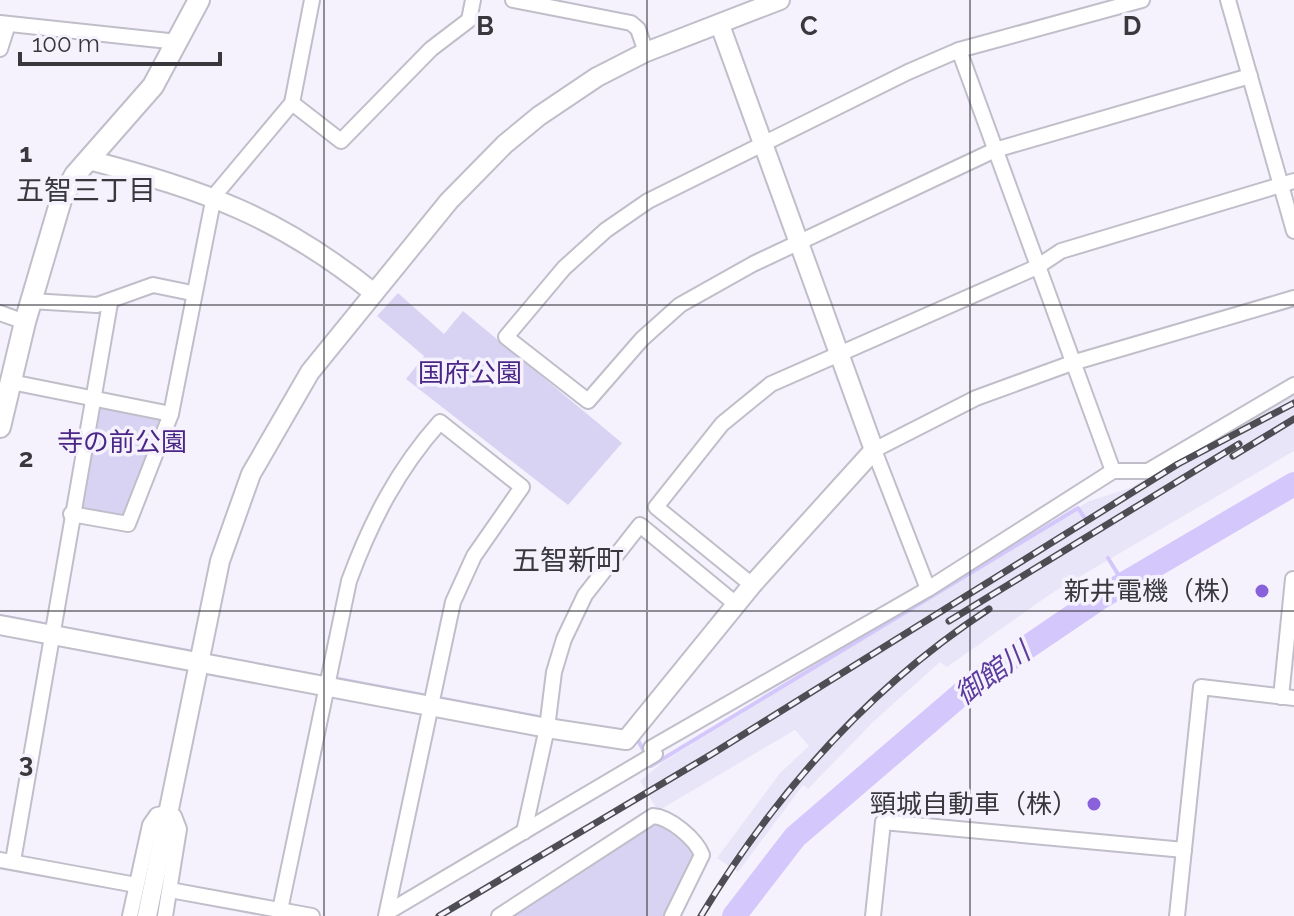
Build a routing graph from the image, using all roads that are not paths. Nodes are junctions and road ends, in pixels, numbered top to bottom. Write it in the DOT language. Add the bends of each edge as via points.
graph roads {
  1 [pos="199,0"];
  2 [pos="312,0"];
  3 [pos="473,0"];
  4 [pos="513,0"];
  5 [pos="780,0"];
  6 [pos="1142,0"];
  7 [pos="1228,0"];
  8 [pos="555,3"];
  9 [pos="1119,3"];
  10 [pos="4,23"];
  11 [pos="720,25"];
  12 [pos="178,42"];
  13 [pos="0,49"];
  14 [pos="959,50"];
  15 [pos="646,52"];
  16 [pos="1250,76"];
  17 [pos="292,103"];
  18 [pos="763,143"];
  19 [pos="995,150"];
  20 [pos="89,160"];
  21 [pos="1287,182"];
  22 [pos="214,196"];
  23 [pos="1294,231"];
  24 [pos="801,243"];
  25 [pos="1037,267"];
  26 [pos="192,293"];
  27 [pos="374,293"];
  28 [pos="1294,298"];
  29 [pos="31,301"];
  30 [pos="110,303"];
  31 [pos="0,313"];
  32 [pos="25,322"];
  33 [pos="840,352"];
  34 [pos="1072,363"];
  35 [pos="11,382"];
  36 [pos="1294,385"];
  37 [pos="92,398"];
  38 [pos="171,414"];
  39 [pos="0,427"];
  40 [pos="874,450"];
  41 [pos="1113,471"];
  42 [pos="71,514"];
  43 [pos="1293,579"];
  44 [pos="752,585"];
  45 [pos="928,589"];
  46 [pos="737,605"];
  47 [pos="0,625"];
  48 [pos="51,637"];
  49 [pos="199,663"];
  50 [pos="327,687"];
  51 [pos="1287,697"];
  52 [pos="430,704"];
  53 [pos="547,728"];
  54 [pos="626,740"];
  55 [pos="641,761"];
  56 [pos="168,813"];
  57 [pos="524,832"];
  58 [pos="1184,850"];
  59 [pos="6,860"];
  60 [pos="136,885"];
  61 [pos="170,890"];
  62 [pos="280,910"];
  63 [pos="387,914"];
  64 [pos="130,916"];
  65 [pos="147,916"];
  66 [pos="165,916"];
  67 [pos="312,916"];
  68 [pos="499,916"];
  69 [pos="672,916"];
  70 [pos="873,916"];
  71 [pos="1177,916"];
  1 -- 12 [label="main road"];
  2 -- 17 [label="street"];
  3 -- 17 [label="street" via="469,20 424,55 341,141"];
  4 -- 8 [label="street"];
  5 -- 11 [label="street"];
  6 -- 9 [label="street"];
  7 -- 16 [label="street"];
  8 -- 15 [label="street" via="631,23"];
  9 -- 14 [label="street"];
  10 -- 12 [label="street"];
  10 -- 13 [label="street"];
  11 -- 15 [label="street"];
  11 -- 18 [label="street"];
  12 -- 20 [label="main road" via="153,86"];
  14 -- 18 [label="street"];
  14 -- 19 [label="street"];
  15 -- 27 [label="street" via="597,77 505,144 449,201"];
  16 -- 19 [label="street"];
  16 -- 21 [label="street"];
  17 -- 22 [label="street"];
  18 -- 24 [label="street"];
  18 -- 24 [label="street" via="648,201 606,230 564,268 506,337 588,401 680,305 705,287"];
  19 -- 24 [label="street"];
  19 -- 25 [label="street"];
  20 -- 22 [label="street"];
  20 -- 29 [label="main road" via="61,200"];
  21 -- 23 [label="street"];
  21 -- 25 [label="street" via="1084,242"];
  22 -- 26 [label="street"];
  22 -- 27 [label="street" via="302,240"];
  24 -- 33 [label="street"];
  25 -- 33 [label="street"];
  25 -- 34 [label="street"];
  26 -- 30 [label="street" via="149,285"];
  26 -- 38 [label="street"];
  27 -- 49 [label="street" via="310,372 251,474 220,561"];
  28 -- 34 [label="street"];
  29 -- 30 [label="street"];
  29 -- 32 [label="main road"];
  30 -- 37 [label="street"];
  31 -- 32 [label="street"];
  32 -- 35 [label="main road"];
  33 -- 40 [label="street"];
  33 -- 44 [label="street" via="782,378 742,404 656,507"];
  34 -- 40 [label="street" via="976,398"];
  34 -- 41 [label="street"];
  35 -- 37 [label="street"];
  35 -- 39 [label="main road"];
  36 -- 41 [label="street" via="1148,471"];
  37 -- 38 [label="street"];
  37 -- 42 [label="street"];
  38 -- 42 [label="street" via="128,524"];
  40 -- 44 [label="street"];
  40 -- 45 [label="street"];
  41 -- 45 [label="street"];
  42 -- 48 [label="street"];
  43 -- 51 [label="street"];
  44 -- 46 [label="street"];
  45 -- 55 [label="street" via="651,748 655,754"];
  46 -- 53 [label="street" via="640,525 572,619 554,672"];
  46 -- 54 [label="street"];
  47 -- 48 [label="street"];
  48 -- 49 [label="street"];
  48 -- 59 [label="street"];
  49 -- 50 [label="street"];
  49 -- 56 [label="street"];
  50 -- 52 [label="street"];
  50 -- 52 [label="street" via="338,624 363,543 394,480 440,422 522,487 461,581 444,631"];
  50 -- 62 [label="street"];
  51 -- 58 [label="street" via="1201,687"];
  52 -- 53 [label="street"];
  52 -- 63 [label="street"];
  53 -- 54 [label="street"];
  53 -- 57 [label="street"];
  54 -- 55 [label="street"];
  55 -- 57 [label="street"];
  56 -- 60 [label="street" via="157,815 150,825"];
  56 -- 61 [label="street" via="179,829"];
  56 -- 65 [label="street"];
  57 -- 63 [label="street"];
  58 -- 70 [label="street" via="883,822"];
  58 -- 71 [label="street"];
  59 -- 60 [label="street"];
  60 -- 64 [label="street"];
  61 -- 62 [label="street"];
  61 -- 66 [label="street"];
  62 -- 67 [label="street"];
  68 -- 69 [label="street" via="653,816 668,821 702,855"];
}
